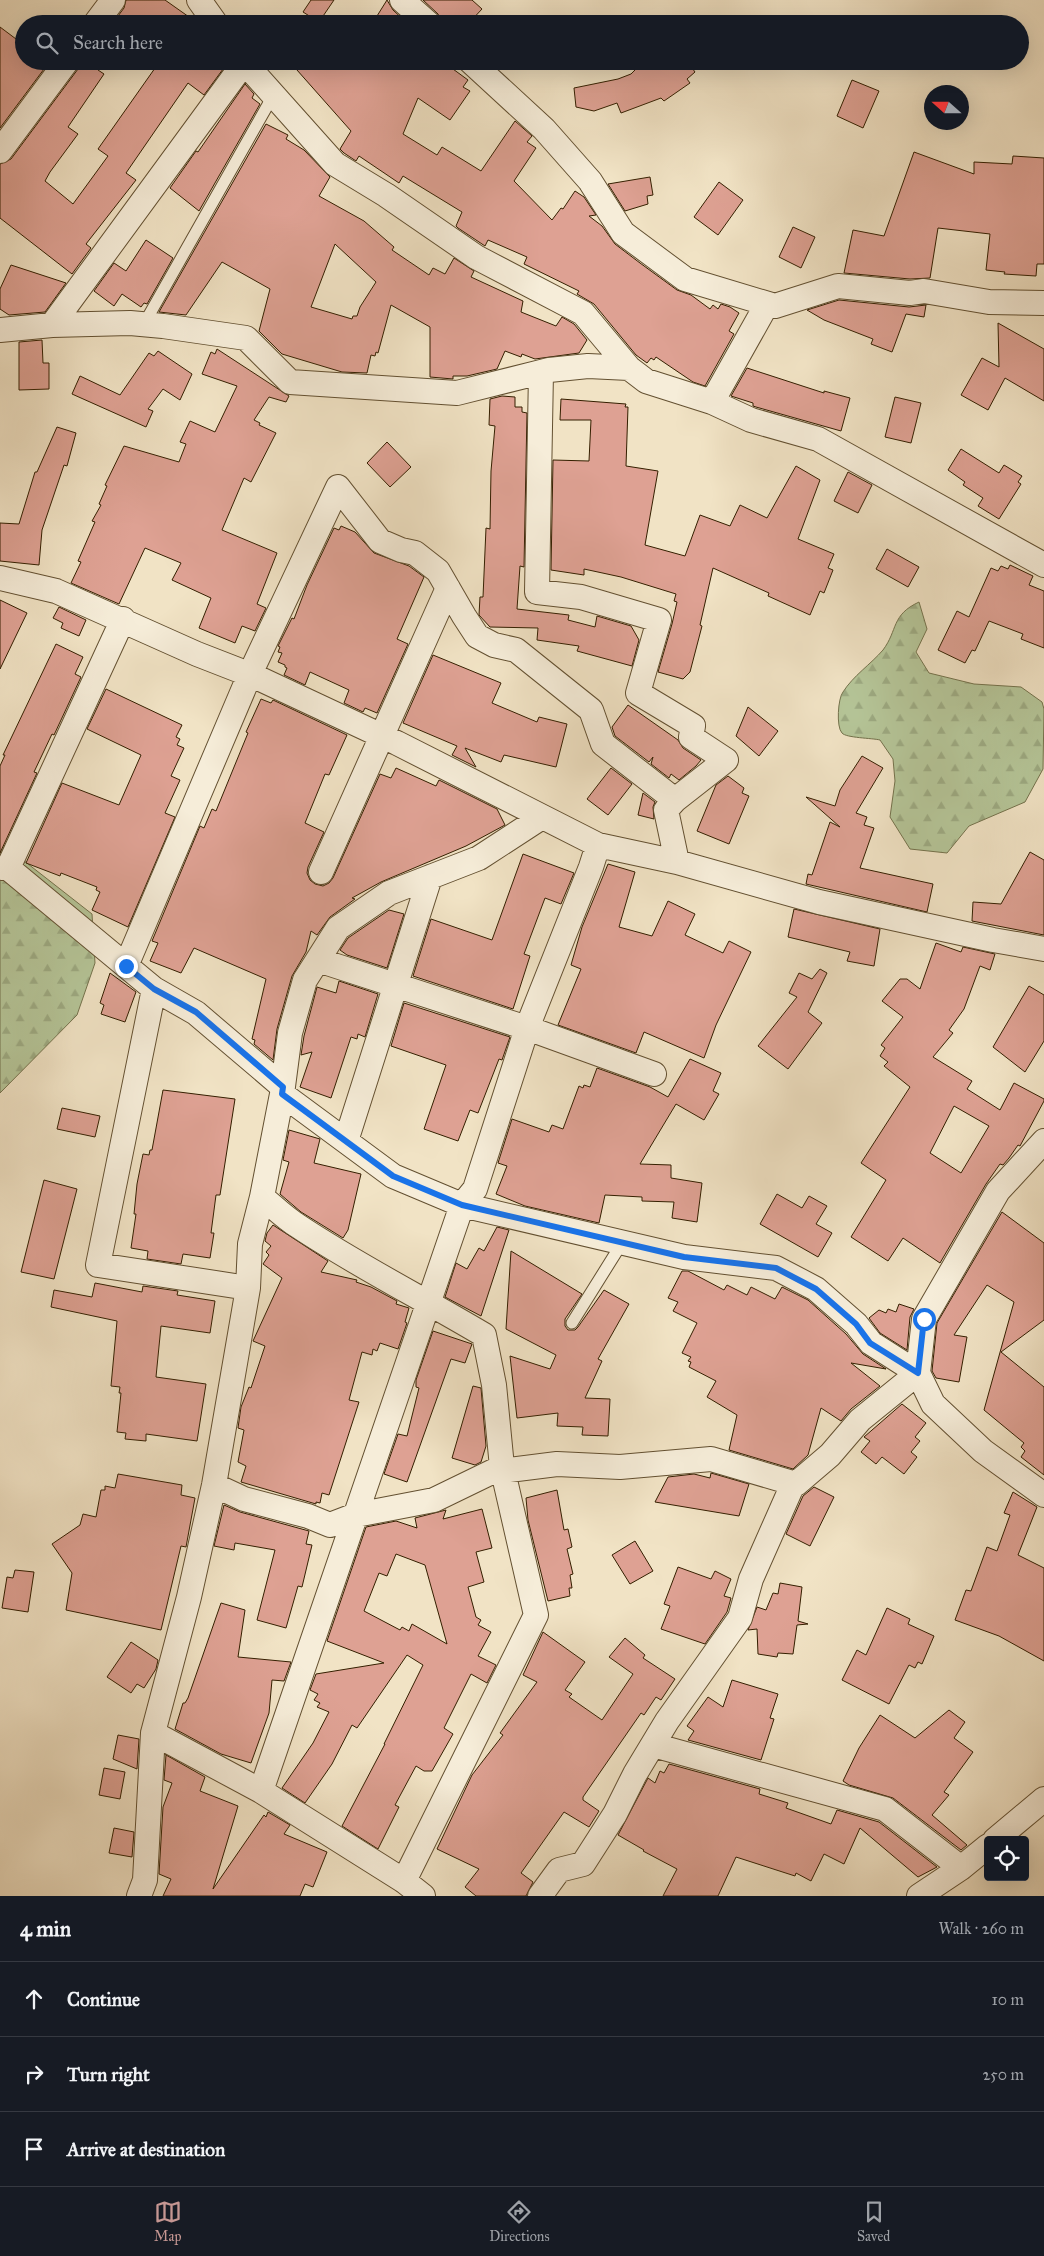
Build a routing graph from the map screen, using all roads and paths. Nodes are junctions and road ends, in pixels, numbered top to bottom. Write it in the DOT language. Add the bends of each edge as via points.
graph roads {
  1 [pos="113,0"];
  2 [pos="199,0"];
  3 [pos="402,0"];
  4 [pos="102,15"];
  5 [pos="210,15"];
  6 [pos="418,15"];
  7 [pos="60,70"];
  8 [pos="237,70"];
  9 [pos="251,70"];
  10 [pos="480,70"];
  11 [pos="274,94"];
  12 [pos="0,151"];
  13 [pos="1044,303"];
  14 [pos="767,304"];
  15 [pos="144,324"];
  16 [pos="52,325"];
  17 [pos="0,330"];
  18 [pos="629,368"];
  19 [pos="541,372"];
  20 [pos="712,402"];
  21 [pos="1044,565"];
  22 [pos="0,578"];
  23 [pos="448,588"];
  24 [pos="123,619"];
  25 [pos="250,674"];
  26 [pos="383,736"];
  27 [pos="675,800"];
  28 [pos="542,817"];
  29 [pos="598,845"];
  30 [pos="677,862"];
  31 [pos="321,872"];
  32 [pos="430,877"];
  33 [pos="1044,949"];
  34 [pos="318,960"];
  35 [pos="126,966"];
  36 [pos="396,985"];
  37 [pos="154,989"];
  38 [pos="527,1028"];
  39 [pos="654,1074"];
  40 [pos="283,1091"];
  41 [pos="346,1141"];
  42 [pos="1044,1142"];
  43 [pos="262,1197"];
  44 [pos="462,1205"];
  45 [pos="622,1243"];
  46 [pos="248,1288"];
  47 [pos="429,1302"];
  48 [pos="572,1323"];
  49 [pos="918,1373"];
  50 [pos="502,1468"];
  51 [pos="793,1484"];
  52 [pos="214,1485"];
  53 [pos="1044,1494"];
  54 [pos="356,1515"];
  55 [pos="153,1733"];
  56 [pos="653,1745"];
  57 [pos="261,1791"];
  58 [pos="1044,1799"];
  59 [pos="1000,1836"];
  60 [pos="984,1849"];
  61 [pos="961,1868"];
  62 [pos="404,1881"];
  63 [pos="139,1896"];
  64 [pos="423,1896"];
  65 [pos="540,1896"];
  66 [pos="920,1896"];
  1 -- 4 [label="street"];
  2 -- 5 [label="street"];
  3 -- 6 [label="street"];
  7 -- 12 [label="street"];
  8 -- 16 [label="street"];
  9 -- 11 [label="street"];
  10 -- 14 [label="street" via="551,136 590,181 623,233 685,278"];
  11 -- 15 [label="lane"];
  11 -- 18 [label="street" via="335,164 476,257 583,313"];
  13 -- 14 [label="street" via="989,302 924,291 910,293 838,286 775,306"];
  14 -- 20 [label="street"];
  15 -- 16 [label="street"];
  15 -- 19 [label="street" via="246,338 290,382 457,393"];
  16 -- 17 [label="street"];
  18 -- 19 [label="street" via="588,366"];
  18 -- 20 [label="street" via="646,381"];
  19 -- 27 [label="street" via="537,592 581,597 659,620 638,693 693,726 691,736 726,760"];
  20 -- 21 [label="street" via="751,420 818,439"];
  22 -- 24 [label="street" via="56,591"];
  23 -- 25 [label="street" via="438,571 414,553 380,541 338,487"];
  23 -- 26 [label="street"];
  23 -- 27 [label="street" via="478,636 494,645 516,650 591,710 603,744"];
  24 -- 25 [label="street" via="197,654"];
  24 -- 35 [label="street" via="6,868"];
  25 -- 26 [label="street"];
  25 -- 35 [label="street"];
  26 -- 28 [label="street"];
  26 -- 31 [label="street"];
  27 -- 30 [label="street" via="666,810"];
  28 -- 29 [label="street"];
  28 -- 32 [label="street" via="479,858"];
  29 -- 30 [label="street"];
  29 -- 38 [label="street"];
  30 -- 33 [label="street" via="819,902"];
  32 -- 34 [label="street" via="389,893 338,928"];
  32 -- 36 [label="street"];
  34 -- 36 [label="street"];
  34 -- 40 [label="street" via="305,980 293,1024"];
  35 -- 37 [label="street"];
  36 -- 38 [label="street"];
  36 -- 41 [label="street"];
  37 -- 40 [label="street" via="196,1012"];
  37 -- 46 [label="street" via="98,1265"];
  38 -- 39 [label="street"];
  38 -- 44 [label="street" via="476,1189"];
  40 -- 41 [label="street"];
  40 -- 43 [label="street"];
  41 -- 44 [label="street" via="393,1176"];
  42 -- 49 [label="street" via="998,1191 924,1319"];
  43 -- 46 [label="street" via="250,1244"];
  43 -- 47 [label="street" via="297,1226 364,1268"];
  44 -- 45 [label="street"];
  44 -- 47 [label="street"];
  45 -- 48 [label="lane"];
  45 -- 49 [label="street" via="684,1257 776,1268 816,1289 856,1324 870,1343"];
  46 -- 52 [label="street"];
  47 -- 50 [label="street" via="484,1335 494,1385"];
  47 -- 54 [label="street"];
  49 -- 51 [label="street" via="860,1420 830,1455"];
  49 -- 53 [label="street" via="933,1404 983,1451"];
  50 -- 51 [label="street" via="509,1470 557,1464 620,1467 710,1459"];
  50 -- 54 [label="street" via="434,1500"];
  50 -- 62 [label="street" via="536,1615"];
  51 -- 56 [label="street" via="751,1578 740,1618"];
  52 -- 54 [label="street" via="244,1499 330,1525"];
  52 -- 55 [label="street"];
  54 -- 57 [label="street"];
  55 -- 57 [label="street"];
  55 -- 63 [label="street" via="145,1880"];
  56 -- 61 [label="street" via="885,1809"];
  56 -- 65 [label="street" via="583,1864 559,1870"];
  57 -- 62 [label="street"];
  58 -- 59 [label="street"];
  60 -- 61 [label="street"];
  61 -- 66 [label="street"];
  62 -- 64 [label="street"];
}
